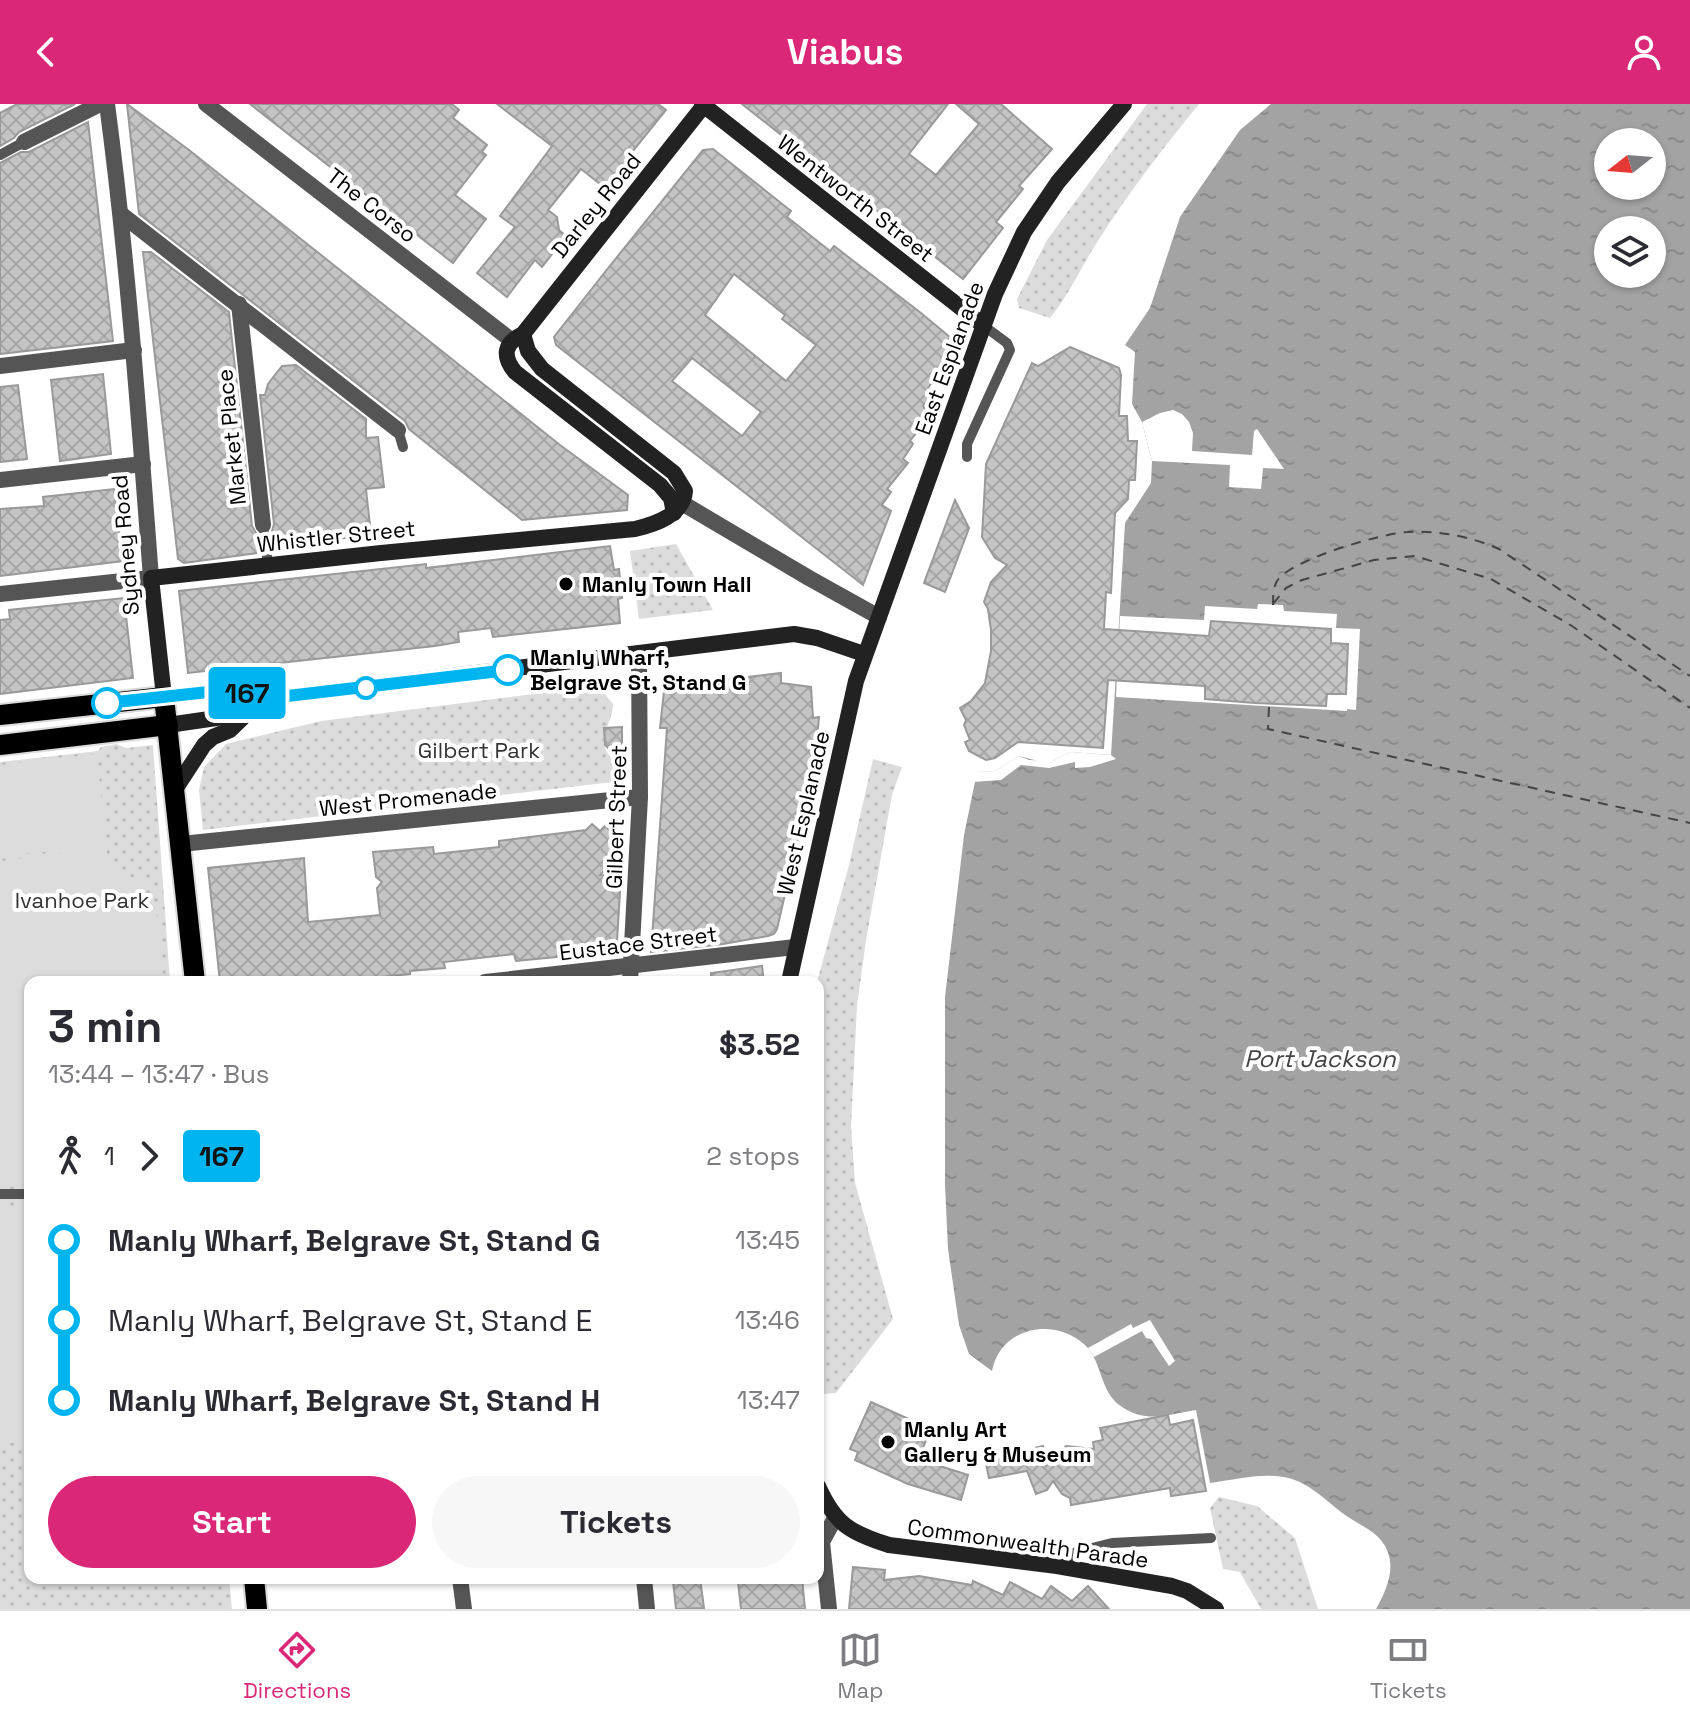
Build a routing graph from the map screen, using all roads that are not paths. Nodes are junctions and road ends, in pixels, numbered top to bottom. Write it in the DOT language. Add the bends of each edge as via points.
graph roads {
  1 [pos="107,104"];
  2 [pos="206,104"];
  3 [pos="1124,104"];
  4 [pos="704,105"];
  5 [pos="94,107"];
  6 [pos="24,142"];
  7 [pos="0,155"];
  8 [pos="121,214"];
  9 [pos="239,304"];
  10 [pos="984,326"];
  11 [pos="517,337"];
  12 [pos="134,350"];
  13 [pos="0,366"];
  14 [pos="398,430"];
  15 [pos="403,447"];
  16 [pos="967,457"];
  17 [pos="143,464"];
  18 [pos="0,480"];
  19 [pos="678,508"];
  20 [pos="263,525"];
  21 [pos="268,565"];
  22 [pos="151,578"];
  23 [pos="0,594"];
  24 [pos="879,617"];
  25 [pos="639,653"];
  26 [pos="864,654"];
  27 [pos="164,697"];
  28 [pos="262,699"];
  29 [pos="244,714"];
  30 [pos="0,715"];
  31 [pos="168,725"];
  32 [pos="0,745"];
  33 [pos="176,788"];
  34 [pos="640,797"];
  35 [pos="181,844"];
  36 [pos="795,947"];
  37 [pos="631,974"];
  38 [pos="194,976"];
  39 [pos="594,976"];
  40 [pos="790,976"];
  41 [pos="0,1194"];
  42 [pos="24,1194"];
  43 [pos="824,1497"];
  44 [pos="835,1518"];
  45 [pos="824,1538"];
  46 [pos="1211,1538"];
  47 [pos="824,1561"];
  48 [pos="1057,1566"];
  49 [pos="255,1584"];
  50 [pos="461,1584"];
  51 [pos="645,1584"];
  52 [pos="257,1609"];
  53 [pos="464,1609"];
  54 [pos="647,1609"];
  55 [pos="829,1609"];
  56 [pos="1216,1609"];
  1 -- 8 [label="street, Sydney Road"];
  2 -- 11 [label="street, The Corso"];
  3 -- 10 [label="street, East Esplanade" via="1024,232"];
  4 -- 10 [label="street, Wentworth Street"];
  4 -- 11 [label="street, Darley Road"];
  5 -- 6 [label="street"];
  6 -- 7 [label="lane"];
  8 -- 9 [label="street"];
  8 -- 12 [label="street, Sydney Road"];
  9 -- 14 [label="street"];
  9 -- 20 [label="street, Market Place"];
  10 -- 16 [label="lane" via="1010,350 967,444"];
  10 -- 24 [label="street, East Esplanade"];
  11 -- 19 [label="street, The Corso" via="542,369 674,473 685,491"];
  12 -- 13 [label="street"];
  12 -- 17 [label="street, Sydney Road"];
  14 -- 15 [label="lane"];
  17 -- 18 [label="street"];
  17 -- 22 [label="street, Sydney Road"];
  19 -- 21 [label="street, Whistler Street" via="665,519 635,529"];
  19 -- 24 [label="street"];
  20 -- 21 [label="lane, Market Place"];
  21 -- 22 [label="street, Whistler Street"];
  22 -- 23 [label="street, Whistler Street"];
  22 -- 27 [label="street, Sydney Road"];
  24 -- 26 [label="street, East Esplanade"];
  25 -- 26 [label="street" via="794,634"];
  25 -- 28 [label="street"];
  25 -- 34 [label="street, Gilbert Street"];
  26 -- 36 [label="street, West Esplanade"];
  27 -- 28 [label="street" via="236,689"];
  27 -- 30 [label="main road"];
  27 -- 31 [label="main road, Sydney Road"];
  28 -- 29 [label="street"];
  29 -- 31 [label="street"];
  29 -- 33 [label="street" via="230,730 204,745"];
  31 -- 32 [label="main road"];
  31 -- 33 [label="main road, Sydney Road"];
  33 -- 35 [label="main road, Sydney Road"];
  34 -- 35 [label="street, West Promenade"];
  34 -- 37 [label="street, Gilbert Street"];
  35 -- 38 [label="main road, Sydney Road"];
  36 -- 37 [label="street, Eustace Street"];
  36 -- 40 [label="street, West Esplanade"];
  37 -- 39 [label="street, Eustace Street"];
  41 -- 42 [label="lane"];
  43 -- 44 [label="street"];
  44 -- 45 [label="street"];
  44 -- 48 [label="street, Commonwealth Parade" via="854,1533 889,1545"];
  46 -- 48 [label="lane" via="1112,1543 1076,1552"];
  47 -- 55 [label="street"];
  48 -- 56 [label="street, Commonwealth Parade" via="1172,1586"];
  49 -- 52 [label="main road"];
  50 -- 53 [label="street"];
  51 -- 54 [label="street"];
}
